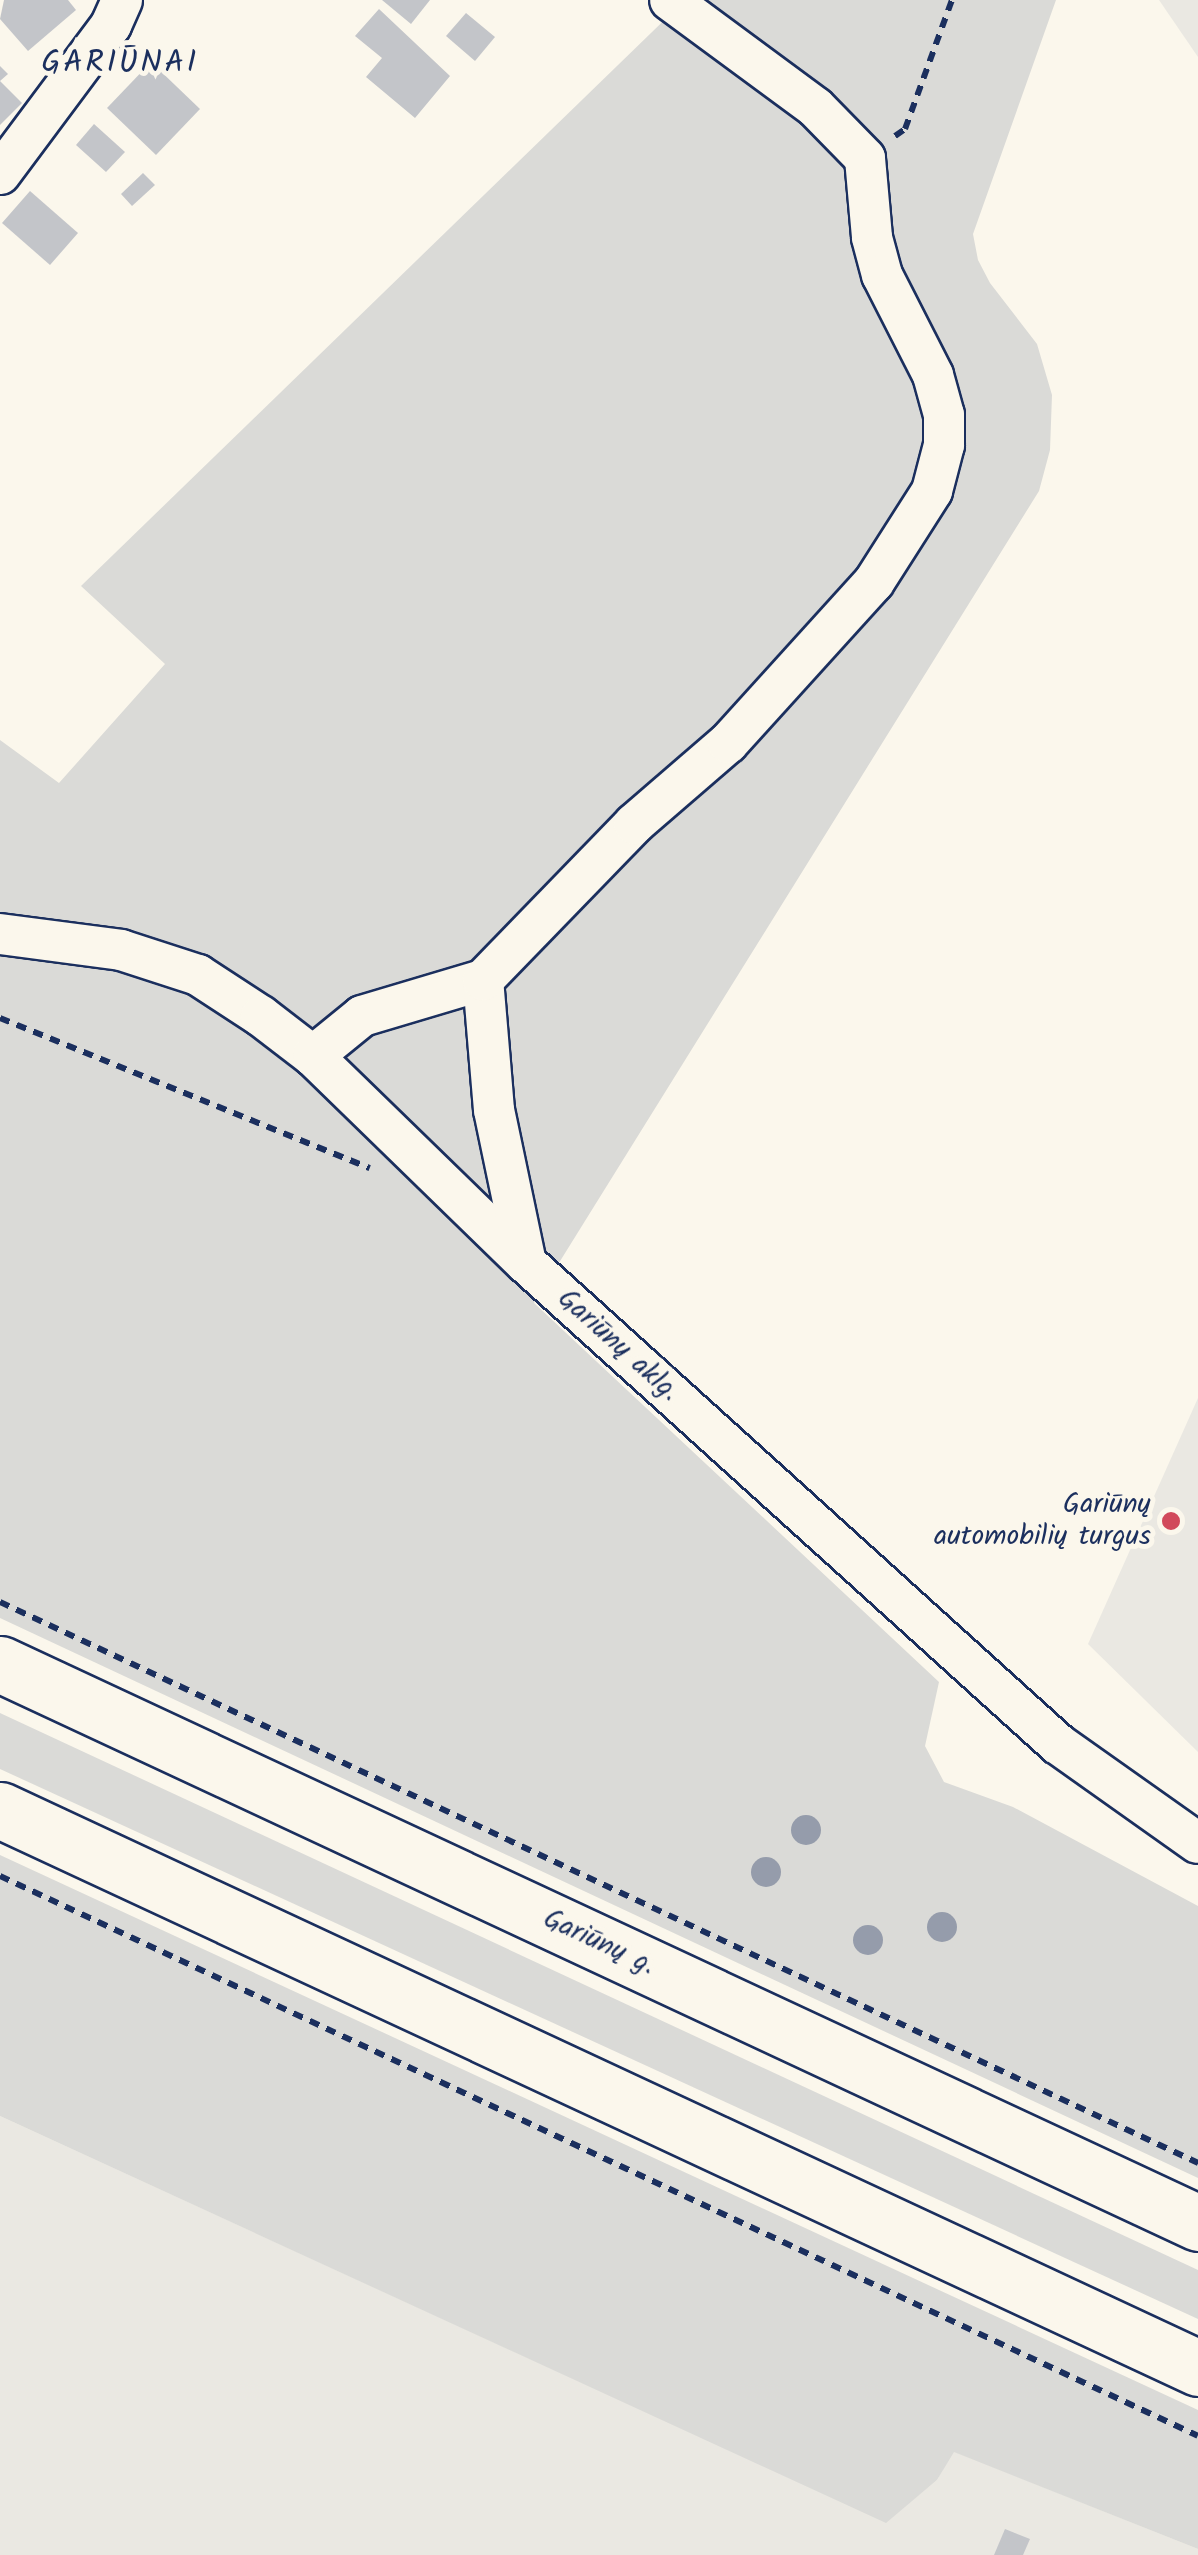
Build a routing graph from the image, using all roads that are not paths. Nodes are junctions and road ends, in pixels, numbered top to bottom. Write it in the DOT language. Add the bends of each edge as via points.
graph roads {
  1 [pos="122,0"];
  2 [pos="670,0"];
  3 [pos="0,174"];
  4 [pos="0,934"];
  5 [pos="482,980"];
  6 [pos="314,1056"];
  7 [pos="526,1263"];
  8 [pos="0,1664"];
  9 [pos="0,1810"];
  10 [pos="1198,1842"];
  11 [pos="1198,2223"];
  12 [pos="1198,2368"];
  1 -- 3 [label="street" via="112,26"];
  2 -- 5 [label="street" via="815,108 865,158 882,275 933,375 944,445 932,490 874,582 728,743 634,824"];
  4 -- 6 [label="street, Gariūnų aklg." via="122,950 198,974"];
  5 -- 6 [label="street" via="362,1016"];
  5 -- 7 [label="street" via="494,1110"];
  6 -- 7 [label="street, Gariūnų aklg."];
  7 -- 10 [label="street, Gariūnų aklg." via="1058,1744"];
  8 -- 11 [label="highway, Gariūnų g."];
  9 -- 12 [label="highway"];
}
